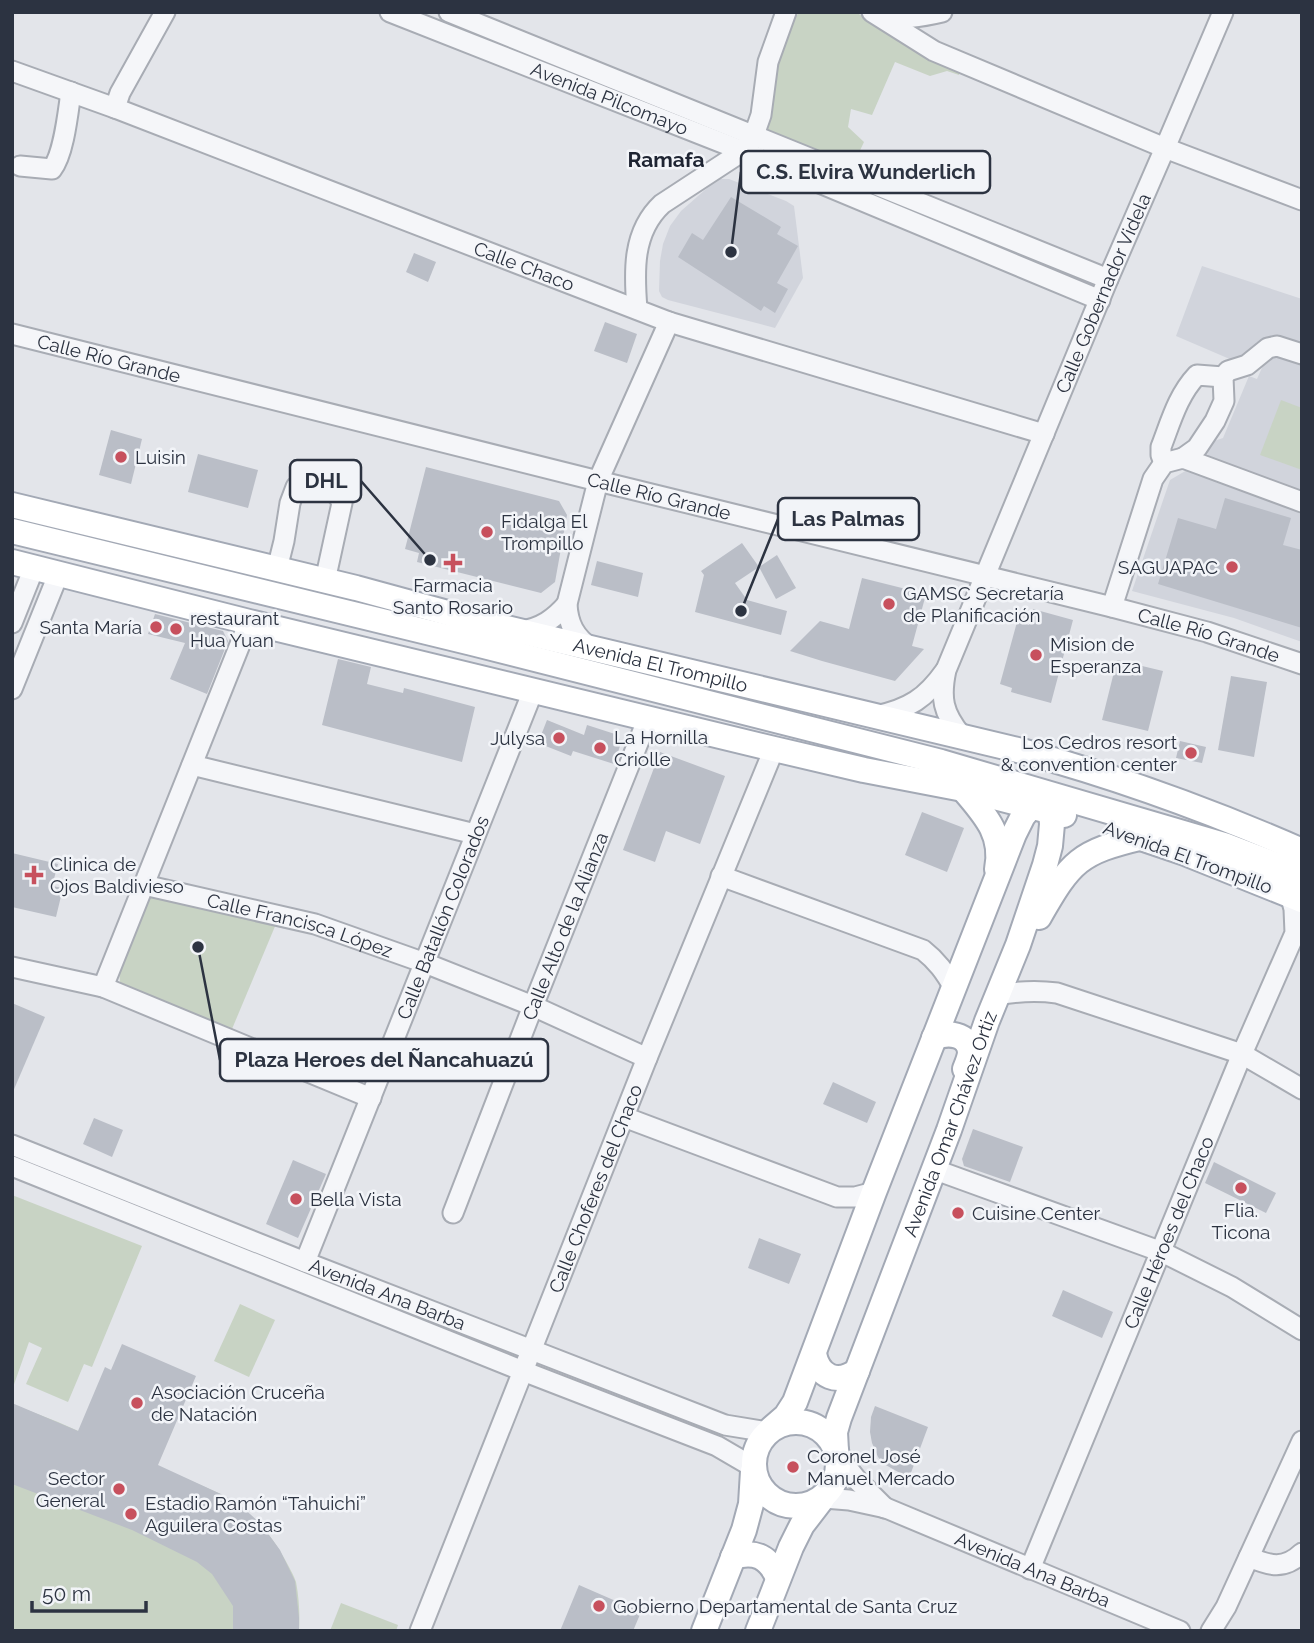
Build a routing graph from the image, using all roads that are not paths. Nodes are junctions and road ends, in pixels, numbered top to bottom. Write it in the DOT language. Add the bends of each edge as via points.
graph roads {
  1 [pos="165,12"];
  2 [pos="390,12"];
  3 [pos="449,12"];
  4 [pos="786,12"];
  5 [pos="873,12"];
  6 [pos="942,12"];
  7 [pos="1218,14"];
  8 [pos="12,71"];
  9 [pos="71,92"];
  10 [pos="115,108"];
  11 [pos="754,135"];
  12 [pos="1166,148"];
  13 [pos="743,151"];
  14 [pos="20,166"];
  15 [pos="1302,200"];
  16 [pos="1108,279"];
  17 [pos="1100,300"];
  18 [pos="637,309"];
  19 [pos="669,322"];
  20 [pos="12,334"];
  21 [pos="1302,354"];
  22 [pos="1223,377"];
  23 [pos="1044,434"];
  24 [pos="1173,461"];
  25 [pos="598,481"];
  26 [pos="1302,502"];
  27 [pos="12,505"];
  28 [pos="12,531"];
  29 [pos="23,565"];
  30 [pos="277,569"];
  31 [pos="58,575"];
  32 [pos="984,576"];
  33 [pos="325,581"];
  34 [pos="567,604"];
  35 [pos="1112,607"];
  36 [pos="249,622"];
  37 [pos="12,623"];
  38 [pos="521,631"];
  39 [pos="472,643"];
  40 [pos="591,648"];
  41 [pos="1302,664"];
  42 [pos="946,670"];
  43 [pos="12,689"];
  44 [pos="533,691"];
  45 [pos="595,705"];
  46 [pos="875,716"];
  47 [pos="648,718"];
  48 [pos="961,735"];
  49 [pos="987,743"];
  50 [pos="774,749"];
  51 [pos="192,765"];
  52 [pos="1133,786"];
  53 [pos="964,789"];
  54 [pos="1042,804"];
  55 [pos="1178,831"];
  56 [pos="475,834"];
  57 [pos="1142,838"];
  58 [pos="1302,850"];
  59 [pos="721,876"];
  60 [pos="144,885"];
  61 [pos="992,890"];
  62 [pos="1298,890"];
  63 [pos="974,935"];
  64 [pos="1018,946"];
  65 [pos="425,963"];
  66 [pos="12,967"];
  67 [pos="103,987"];
  68 [pos="954,988"];
  69 [pos="998,995"];
  70 [pos="533,1006"];
  71 [pos="987,1021"];
  72 [pos="934,1038"];
  73 [pos="1242,1054"];
  74 [pos="647,1058"];
  75 [pos="1302,1089"];
  76 [pos="371,1098"];
  77 [pos="624,1117"];
  78 [pos="948,1130"];
  79 [pos="12,1145"];
  80 [pos="12,1166"];
  81 [pos="933,1170"];
  82 [pos="874,1192"];
  83 [pos="117,1197"];
  84 [pos="453,1213"];
  85 [pos="1162,1252"];
  86 [pos="291,1263"];
  87 [pos="1302,1330"];
  88 [pos="531,1350"];
  89 [pos="814,1354"];
  90 [pos="523,1371"];
  91 [pos="857,1371"];
  92 [pos="769,1431"];
  93 [pos="1302,1441"];
  94 [pos="837,1453"];
  95 [pos="753,1468"];
  96 [pos="823,1498"];
  97 [pos="886,1508"];
  98 [pos="1302,1553"];
  99 [pos="733,1557"];
  100 [pos="1249,1557"];
  101 [pos="1030,1569"];
  102 [pos="778,1578"];
  103 [pos="420,1631"];
  104 [pos="704,1631"];
  105 [pos="758,1631"];
  106 [pos="1180,1631"];
  107 [pos="1212,1631"];
  1 -- 10 [label="street"];
  2 -- 13 [label="street, Avenida Pilcomayo"];
  3 -- 11 [label="street, Avenida Pilcomayo"];
  4 -- 11 [label="street" via="768,62"];
  5 -- 6 [label="street" via="894,18"];
  5 -- 12 [label="street" via="934,51"];
  7 -- 12 [label="street, Calle Gobernador Videla"];
  8 -- 9 [label="street, Calle Chaco"];
  9 -- 10 [label="street, Calle Chaco"];
  9 -- 14 [label="street" via="55,165 52,169"];
  10 -- 18 [label="street, Calle Chaco"];
  11 -- 13 [label="street"];
  11 -- 16 [label="street, Avenida Pilcomayo"];
  12 -- 15 [label="street"];
  12 -- 16 [label="street, Calle Gobernador Videla"];
  13 -- 17 [label="street, Avenida Pilcomayo"];
  13 -- 18 [label="street" via="651,215 636,257"];
  16 -- 17 [label="street, Calle Gobernador Videla"];
  17 -- 23 [label="street, Calle Gobernador Videla"];
  18 -- 19 [label="street, Calle Chaco"];
  19 -- 23 [label="street, Calle Chaco"];
  19 -- 25 [label="street"];
  20 -- 25 [label="street, Calle Río Grande"];
  21 -- 22 [label="street" via="1277,346 1268,348"];
  22 -- 24 [label="street" via="1224,401 1215,421 1197,448"];
  22 -- 24 [label="street" via="1197,375 1180,397 1161,447 1161,455"];
  23 -- 32 [label="street, Calle Gobernador Videla"];
  24 -- 26 [label="street"];
  24 -- 35 [label="street" via="1153,479"];
  25 -- 32 [label="street, Calle Río Grande"];
  25 -- 34 [label="street"];
  27 -- 30 [label="main road, Avenida El Trompillo"];
  28 -- 39 [label="main road, Avenida El Trompillo"];
  29 -- 31 [label="main road, Avenida El Trompillo"];
  29 -- 37 [label="street"];
  30 -- 33 [label="main road, Avenida El Trompillo"];
  30 -- 33 [label="street" via="296,487 315,487 337,494 342,503"];
  31 -- 36 [label="main road, Avenida El Trompillo"];
  31 -- 43 [label="street"];
  32 -- 35 [label="street, Calle Río Grande"];
  32 -- 42 [label="street, Calle Gobernador Videla"];
  33 -- 38 [label="main road, Avenida El Trompillo"];
  34 -- 38 [label="street" via="551,620"];
  34 -- 40 [label="street" via="570,625"];
  35 -- 41 [label="street, Calle Río Grande"];
  36 -- 44 [label="main road, Avenida El Trompillo"];
  36 -- 51 [label="street"];
  38 -- 40 [label="main road, Avenida El Trompillo"];
  39 -- 45 [label="main road"];
  39 -- 54 [label="main road, Avenida El Trompillo" via="941,762"];
  40 -- 46 [label="main road, Avenida El Trompillo"];
  42 -- 46 [label="street" via="916,702"];
  42 -- 48 [label="street" via="944,705"];
  44 -- 45 [label="main road, Avenida El Trompillo"];
  44 -- 56 [label="street, Calle Batallón Colorados"];
  45 -- 47 [label="main road, Avenida El Trompillo"];
  46 -- 48 [label="main road, Avenida El Trompillo"];
  47 -- 50 [label="main road, Avenida El Trompillo"];
  47 -- 70 [label="street, Calle Alto de la Alianza"];
  48 -- 49 [label="main road, Avenida El Trompillo"];
  49 -- 52 [label="main road, Avenida El Trompillo"];
  49 -- 54 [label="main road" via="1019,765"];
  50 -- 53 [label="main road, Avenida El Trompillo"];
  50 -- 59 [label="street, Calle Choferes del Chaco"];
  51 -- 56 [label="street"];
  51 -- 60 [label="street"];
  52 -- 54 [label="main road" via="1078,787"];
  52 -- 58 [label="main road, Avenida El Trompillo"];
  53 -- 54 [label="main road, Avenida El Trompillo"];
  53 -- 61 [label="main road" via="993,828 998,846"];
  54 -- 55 [label="main road, Avenida El Trompillo"];
  54 -- 57 [label="main road, Avenida El Trompillo"];
  54 -- 61 [label="main road" via="1014,834"];
  54 -- 64 [label="main road, Avenida Omar Chávez Ortiz" via="1052,824 1051,846"];
  55 -- 57 [label="main road"];
  55 -- 62 [label="main road, Avenida El Trompillo" via="1224,845"];
  56 -- 65 [label="street, Calle Batallón Colorados"];
  57 -- 62 [label="main road, Avenida El Trompillo"];
  57 -- 64 [label="main road" via="1083,858 1063,877"];
  59 -- 68 [label="street" via="923,950 945,971"];
  59 -- 74 [label="street, Calle Choferes del Chaco"];
  60 -- 65 [label="street, Calle Francisca López" via="315,924"];
  60 -- 67 [label="street"];
  61 -- 63 [label="main road"];
  62 -- 73 [label="street, Calle Héroes del Chaco" via="1295,933"];
  63 -- 68 [label="main road"];
  63 -- 71 [label="main road" via="974,951 953,1009 966,1024"];
  64 -- 69 [label="main road, Avenida Omar Chávez Ortiz"];
  65 -- 70 [label="street, Calle Francisca López"];
  65 -- 76 [label="street, Calle Batallón Colorados"];
  66 -- 67 [label="street"];
  67 -- 76 [label="street"];
  68 -- 72 [label="main road"];
  69 -- 71 [label="main road, Avenida Omar Chávez Ortiz"];
  69 -- 73 [label="street" via="1020,990 1057,993"];
  70 -- 74 [label="street, Calle Francisca López"];
  70 -- 84 [label="street, Calle Alto de la Alianza"];
  71 -- 78 [label="main road, Avenida Omar Chávez Ortiz"];
  72 -- 78 [label="main road" via="952,1034 961,1038 970,1054"];
  72 -- 82 [label="main road"];
  73 -- 75 [label="street"];
  73 -- 85 [label="street, Calle Héroes del Chaco"];
  74 -- 77 [label="street, Calle Choferes del Chaco"];
  76 -- 86 [label="street, Calle Batallón Colorados"];
  77 -- 82 [label="street" via="837,1197"];
  77 -- 88 [label="street, Calle Choferes del Chaco"];
  78 -- 81 [label="main road, Avenida Omar Chávez Ortiz"];
  79 -- 83 [label="street, Avenida Ana Barba"];
  80 -- 83 [label="street, Avenida Ana Barba"];
  81 -- 85 [label="street"];
  81 -- 91 [label="main road, Avenida Omar Chávez Ortiz"];
  82 -- 89 [label="main road"];
  83 -- 86 [label="street, Avenida Ana Barba"];
  85 -- 87 [label="street"];
  85 -- 101 [label="street, Calle Héroes del Chaco"];
  86 -- 88 [label="street, Avenida Ana Barba"];
  86 -- 90 [label="street, Avenida Ana Barba"];
  88 -- 90 [label="street, Calle Choferes del Chaco"];
  88 -- 92 [label="street, Avenida Ana Barba" via="725,1425"];
  89 -- 91 [label="main road" via="826,1375 842,1378"];
  89 -- 92 [label="main road" via="795,1402"];
  90 -- 95 [label="street, Avenida Ana Barba" via="717,1446"];
  90 -- 103 [label="street, Calle Choferes del Chaco"];
  91 -- 94 [label="main road, Avenida Omar Chávez Ortiz" via="835,1433"];
  92 -- 94 [label="main road" via="782,1423 809,1424 831,1439"];
  92 -- 95 [label="main road" via="756,1448"];
  93 -- 100 [label="street"];
  94 -- 96 [label="main road" via="836,1478"];
  94 -- 97 [label="street, Avenida Ana Barba"];
  95 -- 96 [label="main road" via="758,1484 779,1504 794,1507"];
  95 -- 99 [label="main road" via="751,1504"];
  96 -- 97 [label="street, Avenida Ana Barba"];
  96 -- 102 [label="main road" via="803,1525"];
  97 -- 101 [label="street, Avenida Ana Barba"];
  98 -- 100 [label="street" via="1276,1565"];
  99 -- 102 [label="main road" via="761,1557"];
  99 -- 104 [label="main road"];
  100 -- 107 [label="street"];
  101 -- 106 [label="street, Avenida Ana Barba"];
  102 -- 105 [label="main road"];
}
